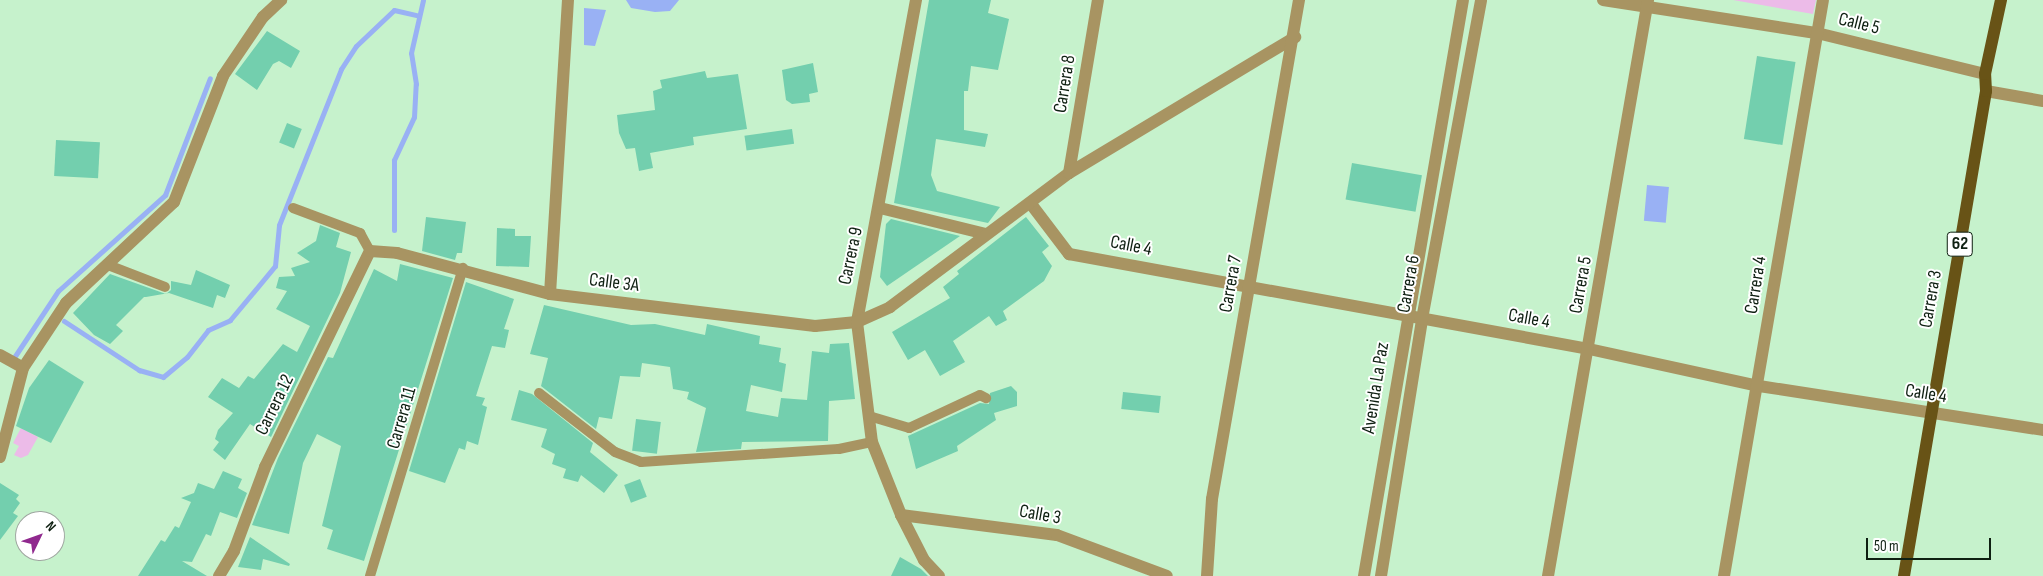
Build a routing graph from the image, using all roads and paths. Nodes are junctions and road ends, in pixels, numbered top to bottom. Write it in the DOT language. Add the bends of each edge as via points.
graph roads {
  1 [pos="281,0"];
  2 [pos="568,0"];
  3 [pos="916,0"];
  4 [pos="1098,0"];
  5 [pos="1299,0"];
  6 [pos="1464,0"];
  7 [pos="1480,0"];
  8 [pos="1603,0"];
  9 [pos="1824,0"];
  10 [pos="2001,0"];
  11 [pos="1648,4"];
  12 [pos="1817,33"];
  13 [pos="1295,37"];
  14 [pos="1985,74"];
  15 [pos="1986,91"];
  16 [pos="2043,101"];
  17 [pos="1069,173"];
  18 [pos="1031,204"];
  19 [pos="293,208"];
  20 [pos="880,208"];
  21 [pos="986,234"];
  22 [pos="370,252"];
  23 [pos="108,265"];
  24 [pos="463,268"];
  25 [pos="165,287"];
  26 [pos="1249,287"];
  27 [pos="550,294"];
  28 [pos="1406,318"];
  29 [pos="1422,319"];
  30 [pos="857,322"];
  31 [pos="1589,349"];
  32 [pos="0,355"];
  33 [pos="22,368"];
  34 [pos="1758,386"];
  35 [pos="539,393"];
  36 [pos="986,398"];
  37 [pos="1931,414"];
  38 [pos="869,416"];
  39 [pos="2043,430"];
  40 [pos="872,442"];
  41 [pos="0,457"];
  42 [pos="901,515"];
  43 [pos="218,576"];
  44 [pos="370,576"];
  45 [pos="939,576"];
  46 [pos="1167,576"];
  47 [pos="1207,576"];
  48 [pos="1364,576"];
  49 [pos="1381,576"];
  50 [pos="1548,576"];
  51 [pos="1724,576"];
  52 [pos="1904,576"];
  1 -- 23 [label="street" via="263,17 223,76 174,202"];
  2 -- 27 [label="street"];
  3 -- 20 [label="street, Carrera 9"];
  4 -- 17 [label="street, Carrera 8"];
  5 -- 13 [label="street, Carrera 7"];
  6 -- 28 [label="street, Avenida La Paz"];
  7 -- 29 [label="street, Carrera 6"];
  8 -- 11 [label="street, Calle 5"];
  9 -- 12 [label="street, Carrera 4"];
  10 -- 14 [label="main road, Carrera 3 / 62"];
  11 -- 12 [label="street, Calle 5"];
  11 -- 31 [label="street, Carrera 5"];
  12 -- 14 [label="street, Calle 5"];
  12 -- 34 [label="street, Carrera 4"];
  13 -- 17 [label="street"];
  13 -- 26 [label="street, Carrera 7"];
  14 -- 15 [label="main road, Carrera 3 / 62"];
  15 -- 16 [label="street"];
  15 -- 37 [label="main road, Carrera 3 / 62"];
  17 -- 18 [label="street"];
  18 -- 21 [label="street"];
  18 -- 26 [label="street, Calle 4" via="1069,254"];
  19 -- 22 [label="lane" via="360,233"];
  20 -- 21 [label="street"];
  20 -- 30 [label="street, Carrera 9"];
  21 -- 30 [label="street" via="890,306"];
  22 -- 24 [label="street, Calle 3A"];
  22 -- 43 [label="street, Carrera 12" via="265,467 234,551"];
  23 -- 25 [label="lane"];
  23 -- 33 [label="street" via="66,303"];
  24 -- 27 [label="street, Calle 3A"];
  24 -- 44 [label="lane, Carrera 11"];
  26 -- 28 [label="street, Calle 4"];
  26 -- 47 [label="street, Carrera 7" via="1212,499"];
  27 -- 30 [label="street, Calle 3A" via="815,326"];
  28 -- 29 [label="street, Calle 4"];
  28 -- 48 [label="street, Avenida La Paz"];
  29 -- 31 [label="street, Calle 4"];
  29 -- 49 [label="street, Carrera 6"];
  30 -- 38 [label="street, Carrera 9"];
  31 -- 34 [label="street, Calle 4"];
  31 -- 50 [label="street, Carrera 5"];
  32 -- 33 [label="street"];
  33 -- 41 [label="street"];
  34 -- 37 [label="street, Calle 4"];
  34 -- 51 [label="street, Carrera 4"];
  35 -- 40 [label="lane" via="615,452 641,462 839,449"];
  36 -- 38 [label="lane" via="980,395 909,428"];
  37 -- 39 [label="street, Calle 4"];
  37 -- 52 [label="main road, Carrera 3 / 62"];
  38 -- 40 [label="street, Carrera 9"];
  40 -- 42 [label="street, Carrera 9"];
  42 -- 45 [label="street, Carrera 9" via="924,560"];
  42 -- 46 [label="street, Calle 3" via="1057,535"];
}
